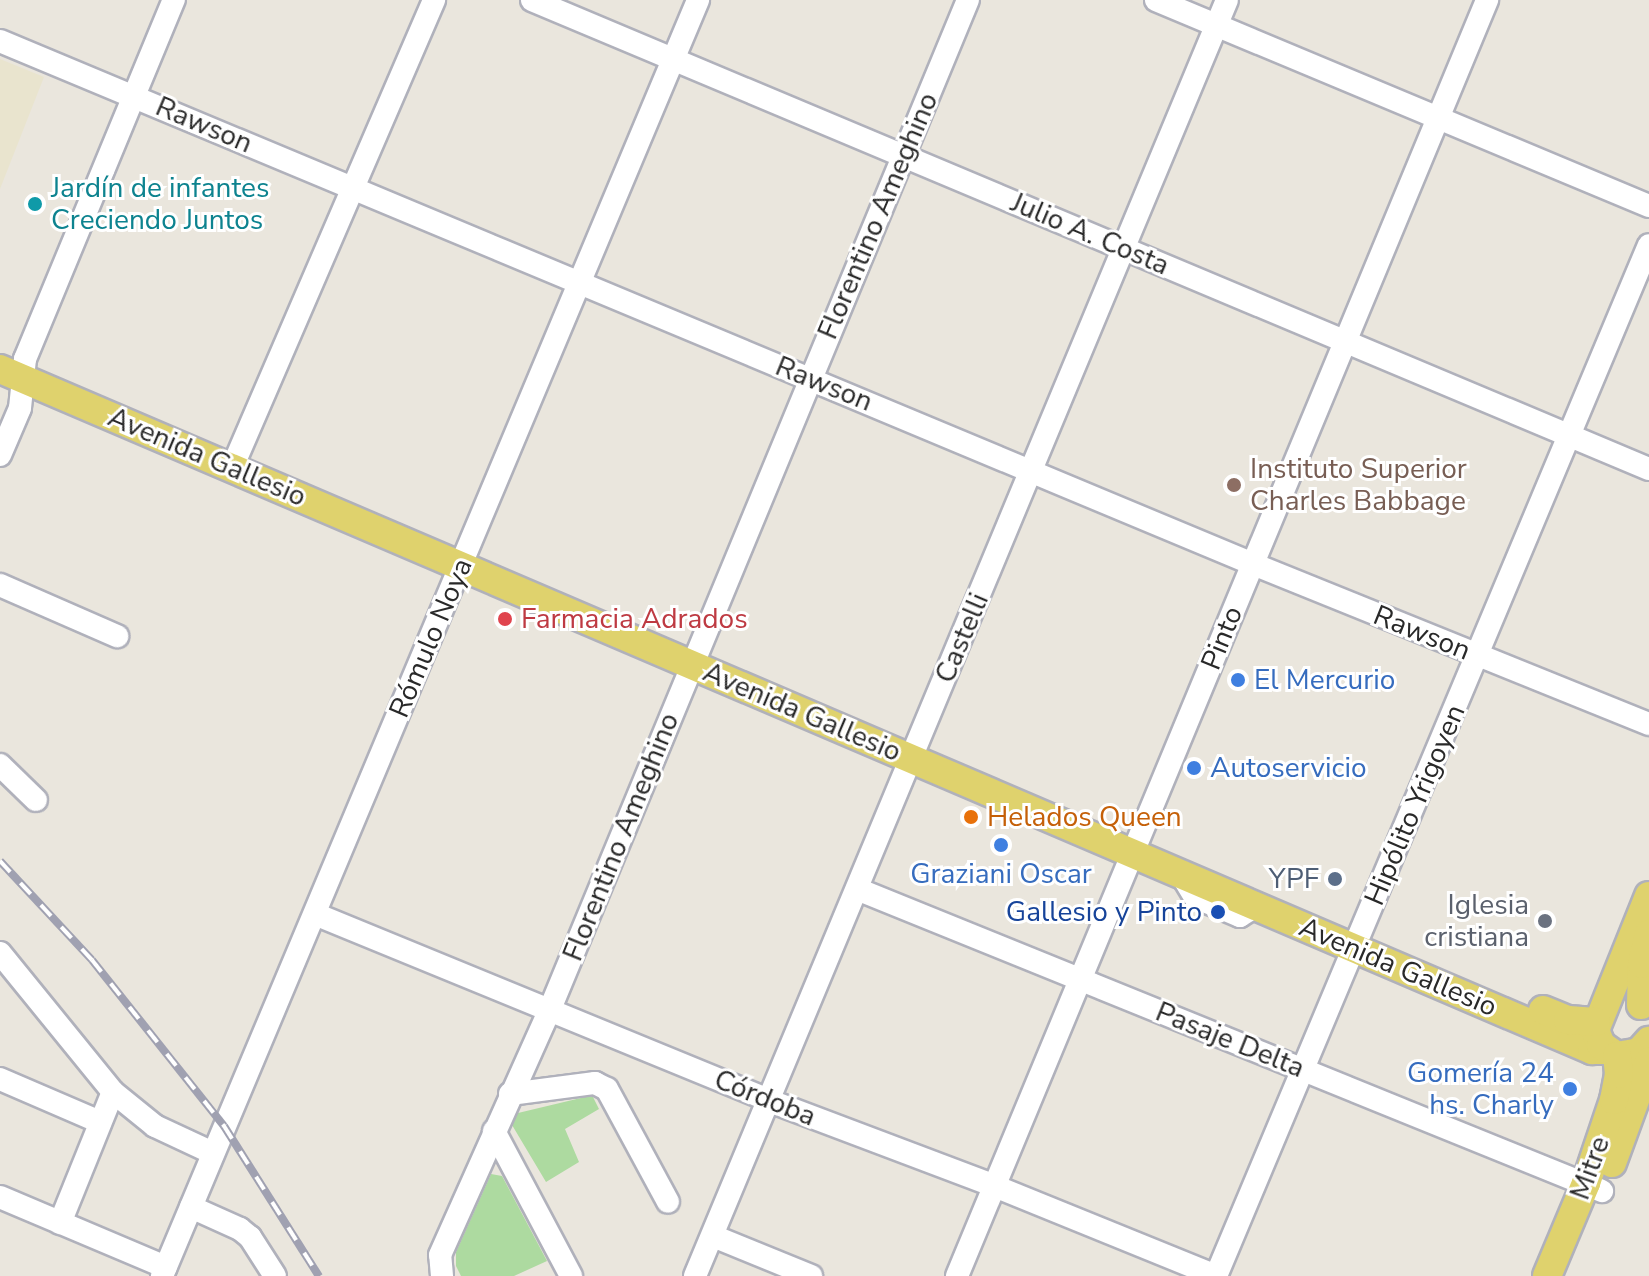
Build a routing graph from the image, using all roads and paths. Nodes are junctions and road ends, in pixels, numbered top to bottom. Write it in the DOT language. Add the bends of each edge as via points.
graph roads {
  1 [pos="174,0"];
  2 [pos="434,0"];
  3 [pos="532,0"];
  4 [pos="698,0"];
  5 [pos="968,0"];
  6 [pos="1156,0"];
  7 [pos="1227,0"];
  8 [pos="1487,0"];
  9 [pos="1217,26"];
  10 [pos="0,41"];
  11 [pos="673,59"];
  12 [pos="134,95"];
  13 [pos="1437,118"];
  14 [pos="903,156"];
  15 [pos="353,189"];
  16 [pos="1649,206"];
  17 [pos="1649,245"];
  18 [pos="1124,248"];
  19 [pos="579,284"];
  20 [pos="1344,340"];
  21 [pos="12,363"];
  22 [pos="811,379"];
  23 [pos="1569,435"];
  24 [pos="0,455"];
  25 [pos="236,460"];
  26 [pos="1032,469"];
  27 [pos="1649,469"];
  28 [pos="465,558"];
  29 [pos="1253,564"];
  30 [pos="0,585"];
  31 [pos="117,636"];
  32 [pos="696,656"];
  33 [pos="1478,656"];
  34 [pos="1649,724"];
  35 [pos="915,750"];
  36 [pos="0,765"];
  37 [pos="36,800"];
  38 [pos="1138,846"];
  39 [pos="857,889"];
  40 [pos="1649,896"];
  41 [pos="315,914"];
  42 [pos="1649,934"];
  43 [pos="1358,940"];
  44 [pos="0,953"];
  45 [pos="1080,980"];
  46 [pos="550,1009"];
  47 [pos="1646,1010"];
  48 [pos="1600,1015"];
  49 [pos="1649,1041"];
  50 [pos="1612,1053"];
  51 [pos="1649,1062"];
  52 [pos="1302,1069"];
  53 [pos="0,1079"];
  54 [pos="113,1092"];
  55 [pos="510,1094"];
  56 [pos="770,1101"];
  57 [pos="100,1122"];
  58 [pos="155,1126"];
  59 [pos="494,1131"];
  60 [pos="213,1153"];
  61 [pos="203,1176"];
  62 [pos="992,1185"];
  63 [pos="1594,1187"];
  64 [pos="0,1197"];
  65 [pos="668,1202"];
  66 [pos="191,1207"];
  67 [pos="60,1223"];
  68 [pos="713,1236"];
  69 [pos="164,1272"];
  70 [pos="275,1276"];
  71 [pos="442,1276"];
  72 [pos="571,1276"];
  73 [pos="695,1276"];
  74 [pos="811,1276"];
  75 [pos="957,1276"];
  76 [pos="1216,1276"];
  77 [pos="1547,1276"];
  78 [pos="1568,1276"];
  1 -- 12 [label="street"];
  2 -- 15 [label="street"];
  3 -- 11 [label="street, Julio A. Costa"];
  4 -- 11 [label="street, Rómulo Noya"];
  5 -- 14 [label="street, Florentino Ameghino"];
  6 -- 9 [label="street"];
  7 -- 9 [label="street, Castelli"];
  8 -- 13 [label="street, Pinto"];
  9 -- 13 [label="street"];
  9 -- 18 [label="street, Castelli"];
  10 -- 12 [label="street, Rawson"];
  11 -- 14 [label="street, Julio A. Costa"];
  11 -- 19 [label="street, Rómulo Noya"];
  12 -- 15 [label="street, Rawson"];
  12 -- 21 [label="street"];
  13 -- 16 [label="street"];
  13 -- 20 [label="street, Pinto"];
  14 -- 18 [label="street, Julio A. Costa"];
  14 -- 22 [label="street, Florentino Ameghino"];
  15 -- 19 [label="street, Rawson"];
  15 -- 25 [label="street"];
  17 -- 23 [label="street, Hipólito Yrigoyen"];
  18 -- 20 [label="street, Julio A. Costa"];
  18 -- 26 [label="street, Castelli"];
  19 -- 22 [label="street, Rawson"];
  19 -- 28 [label="street, Rómulo Noya"];
  20 -- 23 [label="street, Julio A. Costa"];
  20 -- 29 [label="street, Pinto"];
  21 -- 24 [label="street" via="20,408"];
  21 -- 25 [label="main road, Avenida Gallesio"];
  22 -- 26 [label="street, Rawson"];
  22 -- 32 [label="street, Florentino Ameghino"];
  23 -- 27 [label="street, Julio A. Costa"];
  23 -- 33 [label="street, Hipólito Yrigoyen"];
  25 -- 28 [label="main road, Avenida Gallesio"];
  26 -- 29 [label="street, Rawson"];
  26 -- 35 [label="street, Castelli"];
  28 -- 32 [label="main road, Avenida Gallesio"];
  28 -- 41 [label="street, Rómulo Noya"];
  29 -- 33 [label="street, Rawson"];
  29 -- 38 [label="street, Pinto"];
  30 -- 31 [label="street"];
  32 -- 35 [label="main road, Avenida Gallesio"];
  32 -- 46 [label="street, Florentino Ameghino"];
  33 -- 34 [label="street, Rawson"];
  33 -- 43 [label="street, Hipólito Yrigoyen"];
  35 -- 38 [label="main road, Avenida Gallesio"];
  35 -- 39 [label="street, Castelli"];
  36 -- 37 [label="street"];
  38 -- 43 [label="main road, Avenida Gallesio"];
  38 -- 43 [label="main road, Avenida Gallesio" via="1181,874"];
  38 -- 45 [label="street, Pinto"];
  39 -- 45 [label="street, Pasaje Delta"];
  39 -- 56 [label="street, Castelli"];
  40 -- 48 [label="main road"];
  41 -- 46 [label="street, Córdoba"];
  41 -- 60 [label="street, Rómulo Noya"];
  42 -- 47 [label="main road" via="1642,964"];
  43 -- 48 [label="main road, Avenida Gallesio" via="1568,1020"];
  43 -- 50 [label="main road, Avenida Gallesio" via="1592,1050"];
  43 -- 52 [label="street, Hipólito Yrigoyen"];
  44 -- 54 [label="street"];
  45 -- 52 [label="street, Pasaje Delta"];
  45 -- 62 [label="street, Pinto"];
  46 -- 55 [label="street, Florentino Ameghino"];
  46 -- 56 [label="street, Córdoba"];
  47 -- 48 [label="main road, Avenida Gallesio" via="1617,1000"];
  48 -- 50 [label="main road" via="1597,1038"];
  49 -- 50 [label="main road" via="1639,1052"];
  50 -- 63 [label="main road, Mitre" via="1619,1074"];
  51 -- 63 [label="main road, Mitre"];
  52 -- 63 [label="street, Pasaje Delta"];
  52 -- 76 [label="street, Hipólito Yrigoyen"];
  53 -- 57 [label="street"];
  54 -- 57 [label="street"];
  54 -- 58 [label="street"];
  55 -- 59 [label="street, Florentino Ameghino"];
  55 -- 65 [label="street" via="595,1083 607,1089"];
  56 -- 62 [label="street, Córdoba"];
  56 -- 68 [label="street, Castelli"];
  57 -- 67 [label="street"];
  58 -- 60 [label="street"];
  58 -- 61 [label="street"];
  59 -- 71 [label="street, Florentino Ameghino" via="440,1255"];
  59 -- 72 [label="street"];
  60 -- 61 [label="street, Rómulo Noya"];
  61 -- 66 [label="street, Rómulo Noya"];
  62 -- 75 [label="street, Pinto"];
  62 -- 76 [label="street, Córdoba"];
  63 -- 77 [label="main road, Mitre"];
  63 -- 78 [label="main road, Mitre"];
  64 -- 67 [label="street"];
  66 -- 69 [label="street, Rómulo Noya"];
  66 -- 70 [label="street" via="250,1237"];
  67 -- 69 [label="street"];
  68 -- 73 [label="street, Castelli"];
  68 -- 74 [label="street"];
}
